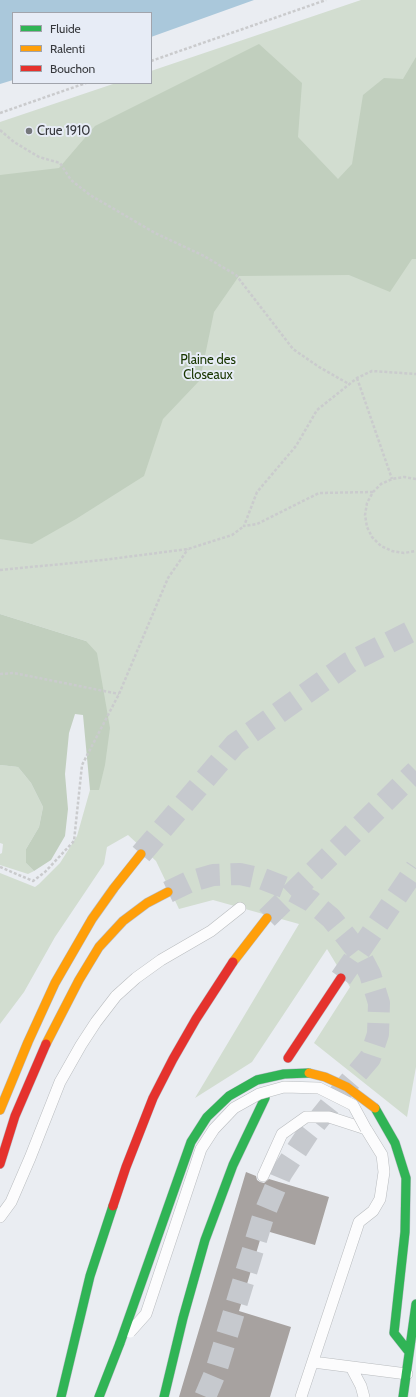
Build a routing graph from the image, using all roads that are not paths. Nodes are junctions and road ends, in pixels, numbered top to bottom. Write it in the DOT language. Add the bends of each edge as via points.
graph roads {
  1 [pos="141,854"];
  2 [pos="168,892"];
  3 [pos="240,908"];
  4 [pos="267,918"];
  5 [pos="341,978"];
  6 [pos="288,1058"];
  7 [pos="265,1098"];
  8 [pos="0,1110"];
  9 [pos="366,1129"];
  10 [pos="0,1164"];
  11 [pos="413,1166"];
  12 [pos="263,1176"];
  13 [pos="406,1178"];
  14 [pos="0,1217"];
  15 [pos="416,1304"];
  16 [pos="120,1343"];
  17 [pos="409,1352"];
  18 [pos="313,1362"];
  19 [pos="351,1367"];
  20 [pos="407,1374"];
  21 [pos="61,1397"];
  22 [pos="99,1397"];
  23 [pos="164,1397"];
  24 [pos="301,1397"];
  25 [pos="364,1397"];
  26 [pos="403,1397"];
  1 -- 8 [label="highway" via="92,919 55,983"];
  2 -- 10 [label="highway" via="147,903 123,921 99,947 75,987 40,1056 15,1116"];
  3 -- 14 [label="lane" via="211,931 161,960 116,996 92,1028 60,1082 30,1158 10,1202"];
  4 -- 21 [label="highway" via="238,955 196,1019 153,1098 126,1167 90,1276"];
  5 -- 6 [label="highway"];
  7 -- 23 [label="highway" via="233,1165 205,1240"];
  9 -- 12 [label="lane" via="329,1117 306,1117 282,1134"];
  9 -- 16 [label="lane, bridge" via="353,1105 319,1088 284,1086 259,1094 234,1108 200,1149 146,1314"];
  9 -- 18 [label="lane" via="382,1155 384,1172 380,1199 373,1211 359,1222"];
  11 -- 13 [label="highway"];
  13 -- 16 [label="highway, bridge" via="395,1144 375,1108 347,1087 326,1077 307,1073 284,1074 257,1080 229,1096 207,1117 191,1142"];
  13 -- 17 [label="highway" via="405,1232 394,1333"];
  15 -- 17 [label="highway"];
  16 -- 22 [label="highway"];
  17 -- 20 [label="highway"];
  18 -- 19 [label="lane"];
  18 -- 24 [label="lane"];
  19 -- 20 [label="lane"];
  19 -- 25 [label="lane"];
  20 -- 26 [label="highway"];
}
